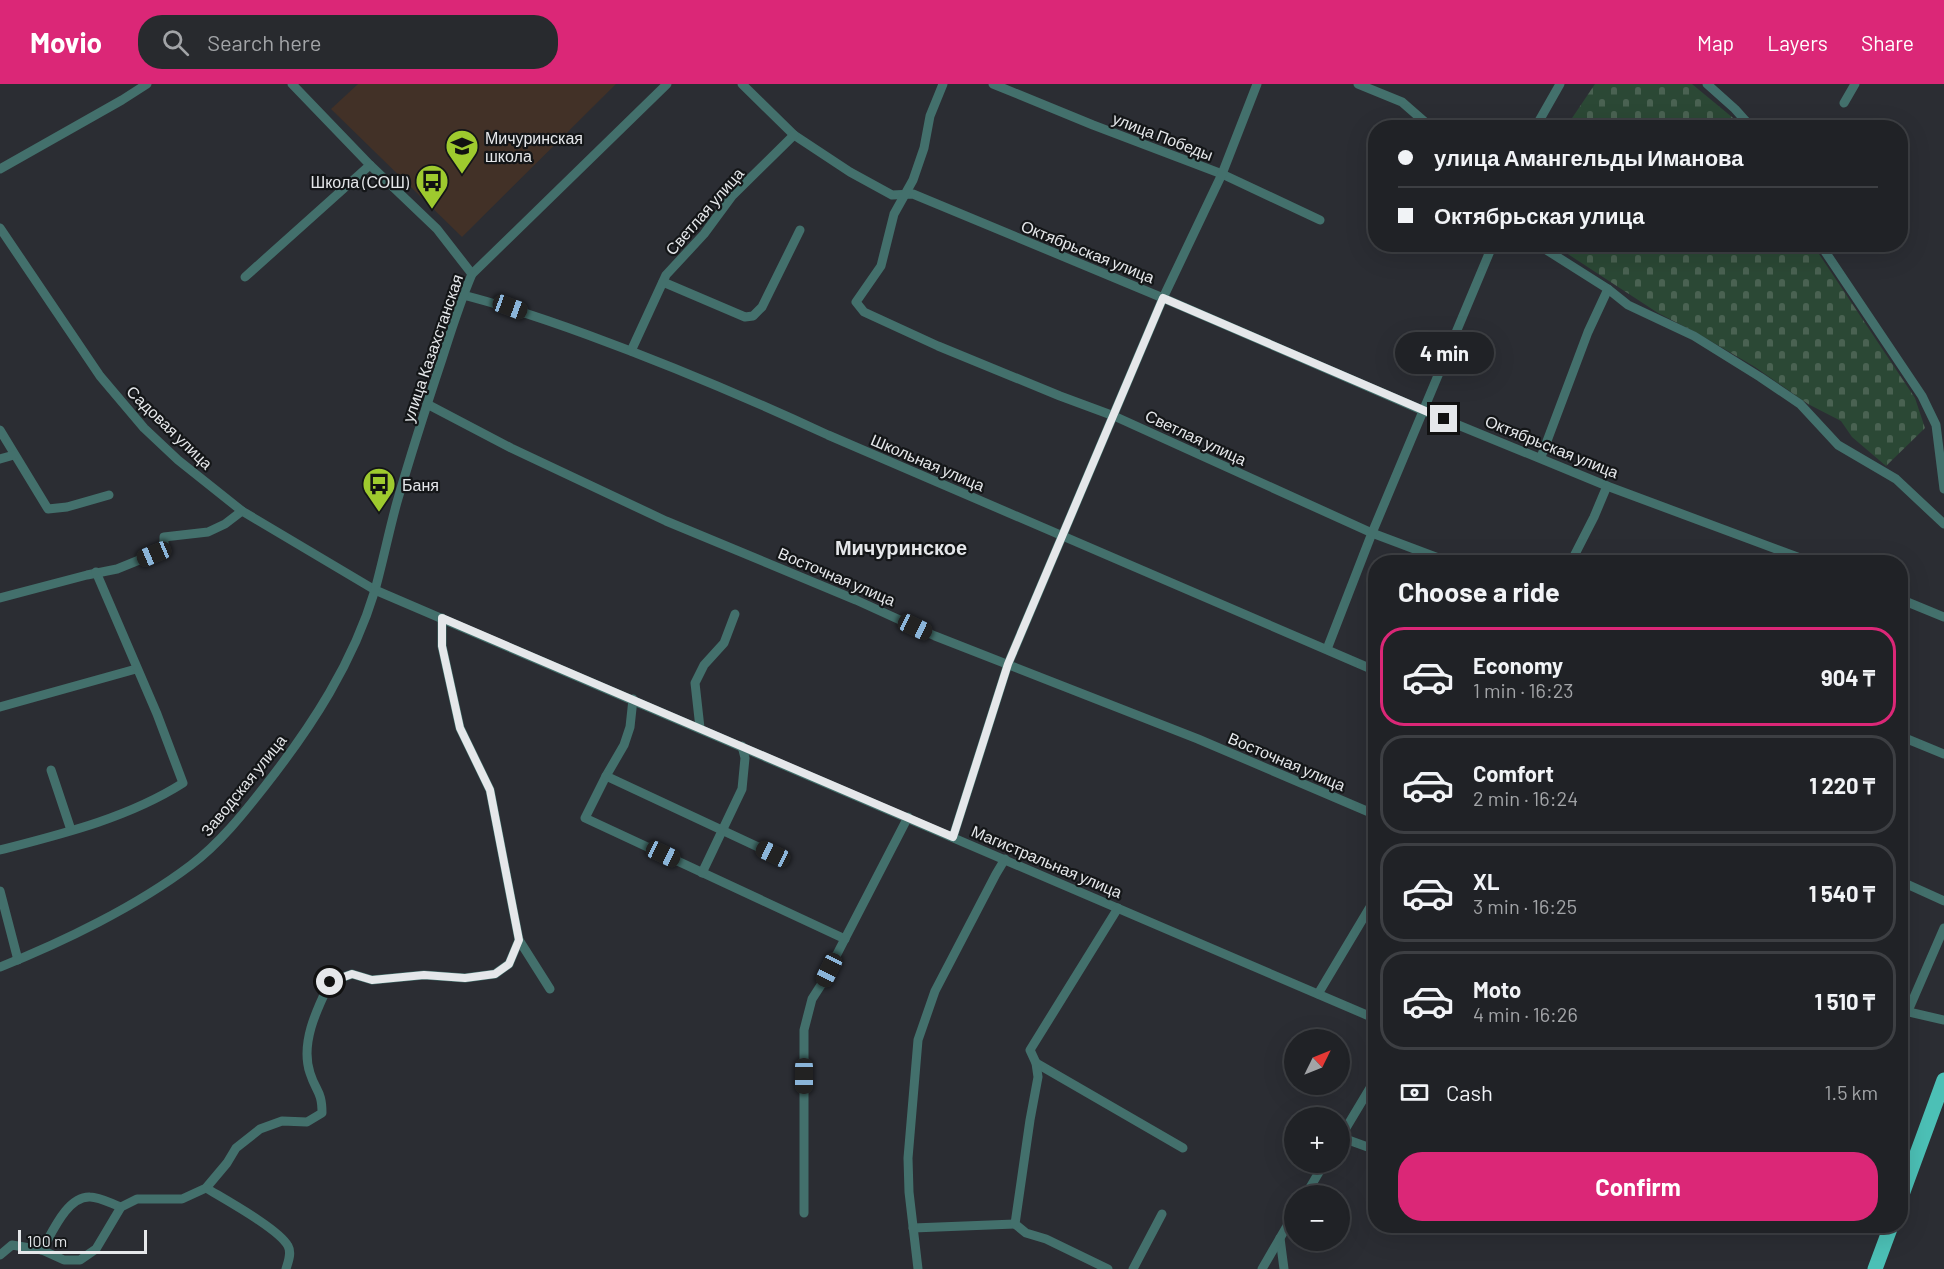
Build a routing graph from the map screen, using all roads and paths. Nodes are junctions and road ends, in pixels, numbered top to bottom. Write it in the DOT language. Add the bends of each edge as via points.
graph roads {
  1 [pos="292,84"];
  2 [pos="667,84"];
  3 [pos="742,84"];
  4 [pos="943,84"];
  5 [pos="993,84"];
  6 [pos="1257,84"];
  7 [pos="1358,84"];
  8 [pos="1560,84"];
  9 [pos="1707,84"];
  10 [pos="1855,84"];
  11 [pos="145,85"];
  12 [pos="1844,103"];
  13 [pos="1423,120"];
  14 [pos="1540,120"];
  15 [pos="1745,120"];
  16 [pos="794,135"];
  17 [pos="370,165"];
  18 [pos="0,169"];
  19 [pos="1221,174"];
  20 [pos="906,194"];
  21 [pos="1320,220"];
  22 [pos="0,228"];
  23 [pos="800,230"];
  24 [pos="1490,252"];
  25 [pos="1550,252"];
  26 [pos="1825,252"];
  27 [pos="472,274"];
  28 [pos="245,277"];
  29 [pos="663,282"];
  30 [pos="1608,289"];
  31 [pos="463,295"];
  32 [pos="1163,298"];
  33 [pos="631,351"];
  34 [pos="427,404"];
  35 [pos="1424,411"];
  36 [pos="1114,416"];
  37 [pos="0,430"];
  38 [pos="1943,452"];
  39 [pos="14,456"];
  40 [pos="1541,457"];
  41 [pos="0,459"];
  42 [pos="1607,486"];
  43 [pos="1944,489"];
  44 [pos="109,495"];
  45 [pos="242,512"];
  46 [pos="1944,524"];
  47 [pos="1372,533"];
  48 [pos="1061,536"];
  49 [pos="1430,555"];
  50 [pos="1574,555"];
  51 [pos="1792,555"];
  52 [pos="96,573"];
  53 [pos="375,590"];
  54 [pos="0,598"];
  55 [pos="1908,602"];
  56 [pos="735,614"];
  57 [pos="1944,617"];
  58 [pos="442,618"];
  59 [pos="1327,649"];
  60 [pos="1008,664"];
  61 [pos="1368,667"];
  62 [pos="136,669"];
  63 [pos="633,699"];
  64 [pos="0,707"];
  65 [pos="700,728"];
  66 [pos="1908,739"];
  67 [pos="742,746"];
  68 [pos="1944,754"];
  69 [pos="51,770"];
  70 [pos="606,776"];
  71 [pos="1368,812"];
  72 [pos="908,817"];
  73 [pos="71,830"];
  74 [pos="722,830"];
  75 [pos="953,837"];
  76 [pos="0,850"];
  77 [pos="773,854"];
  78 [pos="1005,859"];
  79 [pos="702,873"];
  80 [pos="1908,884"];
  81 [pos="1944,888"];
  82 [pos="0,891"];
  83 [pos="1942,900"];
  84 [pos="1118,908"];
  85 [pos="1368,910"];
  86 [pos="1944,928"];
  87 [pos="844,939"];
  88 [pos="519,940"];
  89 [pos="18,960"];
  90 [pos="0,967"];
  91 [pos="550,989"];
  92 [pos="1318,994"];
  93 [pos="1908,1003"];
  94 [pos="1908,1012"];
  95 [pos="1368,1016"];
  96 [pos="1944,1020"];
  97 [pos="1036,1063"];
  98 [pos="1944,1080"];
  99 [pos="1368,1091"];
  100 [pos="1350,1121"];
  101 [pos="1350,1141"];
  102 [pos="1368,1147"];
  103 [pos="1183,1148"];
  104 [pos="1908,1178"];
  105 [pos="206,1188"];
  106 [pos="121,1207"];
  107 [pos="804,1213"];
  108 [pos="1162,1214"];
  109 [pos="1015,1224"];
  110 [pos="913,1228"];
  111 [pos="1284,1231"];
  112 [pos="1888,1233"];
  113 [pos="1280,1238"];
  114 [pos="42,1250"];
  115 [pos="0,1255"];
  116 [pos="286,1269"];
  117 [pos="918,1269"];
  118 [pos="1108,1269"];
  119 [pos="1132,1269"];
  120 [pos="1262,1269"];
  121 [pos="1284,1269"];
  122 [pos="1875,1269"];
  1 -- 17 [label="street"];
  2 -- 27 [label="street, улица Казахстанская"];
  3 -- 16 [label="street, Октябрьская улица"];
  4 -- 20 [label="street" via="930,116 914,180"];
  5 -- 19 [label="street, улица Победы"];
  6 -- 19 [label="street"];
  7 -- 13 [label="street" via="1402,102"];
  8 -- 14 [label="street"];
  9 -- 15 [label="street"];
  10 -- 12 [label="street"];
  11 -- 18 [label="street"];
  16 -- 20 [label="street, Октябрьская улица" via="892,195"];
  16 -- 29 [label="street, Светлая улица" via="732,196"];
  17 -- 27 [label="street" via="437,229"];
  17 -- 28 [label="street"];
  19 -- 21 [label="street, улица Победы"];
  19 -- 32 [label="street"];
  20 -- 32 [label="street, Октябрьская улица"];
  20 -- 36 [label="street, Светлая улица" via="894,214 881,266 856,302 864,312"];
  22 -- 45 [label="street, Садовая улица" via="123,404 178,460"];
  23 -- 29 [label="street" via="762,307 753,316 745,317"];
  24 -- 35 [label="street"];
  25 -- 30 [label="street"];
  26 -- 38 [label="street" via="1922,396"];
  27 -- 31 [label="street, улица Казахстанская"];
  29 -- 33 [label="street, Светлая улица"];
  30 -- 40 [label="street"];
  30 -- 46 [label="street" via="1628,305 1694,336 1800,404 1838,445 1896,479"];
  31 -- 33 [label="street, Школьная улица" via="510,307"];
  31 -- 34 [label="street, улица Казахстанская"];
  32 -- 35 [label="street, Октябрьская улица"];
  32 -- 36 [label="street"];
  33 -- 48 [label="street, Школьная улица"];
  34 -- 53 [label="street, улица Казахстанская"];
  34 -- 60 [label="street, Восточная улица" via="666,521"];
  35 -- 40 [label="street, Октябрьская улица"];
  35 -- 47 [label="street"];
  36 -- 47 [label="street, Светлая улица"];
  36 -- 48 [label="street"];
  37 -- 39 [label="street"];
  38 -- 43 [label="street"];
  39 -- 41 [label="street"];
  39 -- 44 [label="street" via="48,509"];
  40 -- 42 [label="street, Октябрьская улица"];
  42 -- 50 [label="street"];
  42 -- 51 [label="street, Октябрьская улица"];
  45 -- 52 [label="street" via="208,532 164,537 164,547 154,554"];
  45 -- 53 [label="street, Садовая улица"];
  47 -- 49 [label="street, Светлая улица"];
  47 -- 59 [label="street"];
  48 -- 59 [label="street, Школьная улица"];
  48 -- 60 [label="street"];
  52 -- 54 [label="street"];
  52 -- 62 [label="street"];
  53 -- 58 [label="street, Магистральная улица"];
  53 -- 89 [label="street, Заводская улица" via="360,633 327,699 231,828 201,857 153,891"];
  55 -- 57 [label="street"];
  56 -- 65 [label="street" via="724,643 704,665 695,683"];
  58 -- 63 [label="street, Магистральная улица"];
  58 -- 88 [label="street" via="442,646 460,728 490,790"];
  59 -- 61 [label="street, Школьная улица"];
  60 -- 71 [label="street, Восточная улица"];
  60 -- 75 [label="street"];
  62 -- 64 [label="street"];
  62 -- 73 [label="street" via="183,783 153,800"];
  63 -- 65 [label="street, Магистральная улица"];
  63 -- 70 [label="street" via="624,745"];
  65 -- 67 [label="street, Магистральная улица"];
  66 -- 68 [label="street"];
  67 -- 72 [label="street, Магистральная улица"];
  67 -- 74 [label="street" via="742,789"];
  69 -- 73 [label="street"];
  70 -- 74 [label="street"];
  70 -- 79 [label="street" via="585,818"];
  72 -- 75 [label="street, Магистральная улица"];
  72 -- 87 [label="street"];
  73 -- 76 [label="street"];
  74 -- 77 [label="street"];
  74 -- 79 [label="street"];
  75 -- 78 [label="street, Магистральная улица"];
  78 -- 84 [label="street, Магистральная улица"];
  78 -- 110 [label="street" via="935,991 918,1040 908,1158"];
  79 -- 87 [label="street"];
  80 -- 83 [label="street"];
  81 -- 83 [label="street"];
  82 -- 89 [label="street"];
  84 -- 92 [label="street, Магистральная улица"];
  84 -- 97 [label="street" via="1030,1050"];
  85 -- 92 [label="street"];
  86 -- 93 [label="street"];
  87 -- 107 [label="street" via="812,999 804,1030"];
  88 -- 91 [label="street"];
  88 -- 105 [label="street" via="509,964 495,974 372,980 352,974 330,982 306,1050 310,1073 322,1098 322,1113 307,1122 282,1121 260,1129 236,1148"];
  89 -- 90 [label="street, Заводская улица"];
  92 -- 95 [label="street, Магистральная улица"];
  94 -- 96 [label="street"];
  97 -- 103 [label="street"];
  97 -- 109 [label="street" via="1038,1077"];
  98 -- 104 [label="highway"];
  99 -- 100 [label="street"];
  101 -- 102 [label="street"];
  105 -- 106 [label="street" via="182,1199 138,1199"];
  105 -- 116 [label="street" via="277,1234 288,1246"];
  106 -- 114 [label="street" via="90,1197 75,1200"];
  106 -- 114 [label="street" via="96,1249 80,1260 64,1260"];
  108 -- 119 [label="street"];
  109 -- 110 [label="street"];
  109 -- 118 [label="street" via="1026,1233"];
  110 -- 117 [label="street"];
  111 -- 113 [label="street"];
  112 -- 122 [label="highway"];
  113 -- 120 [label="street"];
  113 -- 121 [label="street"];
  114 -- 115 [label="street" via="12,1245"];
}
